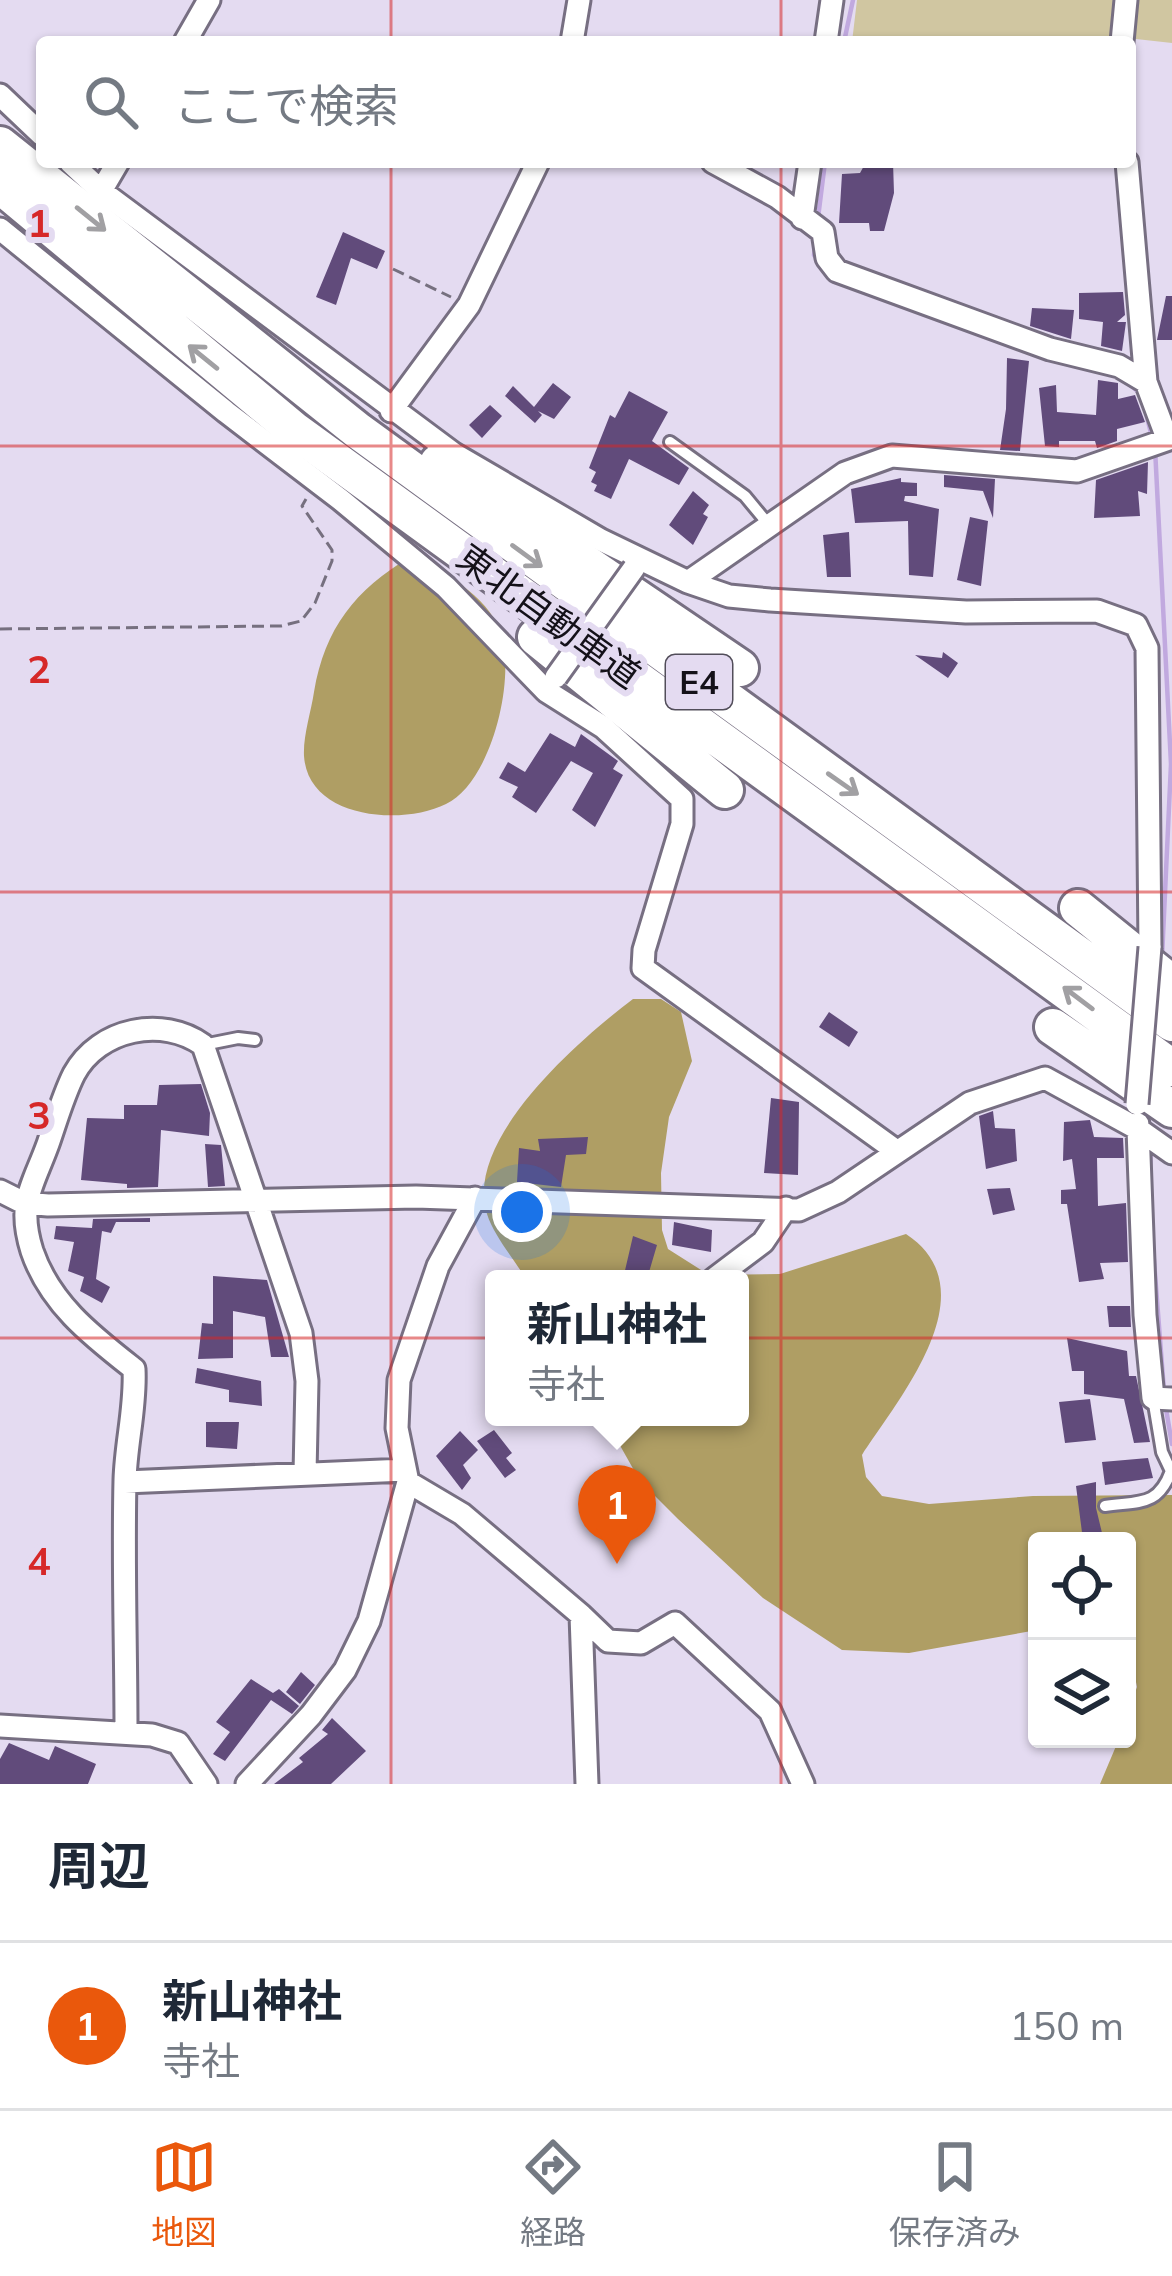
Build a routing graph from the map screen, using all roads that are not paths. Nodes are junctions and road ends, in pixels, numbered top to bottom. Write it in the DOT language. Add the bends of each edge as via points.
graph roads {
  1 [pos="209,0"];
  2 [pos="579,0"];
  3 [pos="832,0"];
  4 [pos="1126,0"];
  5 [pos="188,36"];
  6 [pos="573,36"];
  7 [pos="827,36"];
  8 [pos="1123,36"];
  9 [pos="0,94"];
  10 [pos="36,129"];
  11 [pos="0,146"];
  12 [pos="76,168"];
  13 [pos="114,168"];
  14 [pos="535,168"];
  15 [pos="724,168"];
  16 [pos="810,168"];
  17 [pos="1128,168"];
  18 [pos="0,185"];
  19 [pos="101,191"];
  20 [pos="812,224"];
  21 [pos="0,229"];
  22 [pos="233,332"];
  23 [pos="1146,382"];
  24 [pos="391,411"];
  25 [pos="294,430"];
  26 [pos="1161,440"];
  27 [pos="670,442"];
  28 [pos="769,525"];
  29 [pos="638,563"];
  30 [pos="688,582"];
  31 [pos="740,668"];
  32 [pos="551,684"];
  33 [pos="724,790"];
  34 [pos="1078,908"];
  35 [pos="1161,944"];
  36 [pos="1172,984"];
  37 [pos="1172,1023"];
  38 [pos="1053,1027"];
  39 [pos="255,1040"];
  40 [pos="203,1045"];
  41 [pos="1172,1068"];
  42 [pos="1154,1129"];
  43 [pos="895,1150"];
  44 [pos="0,1191"];
  45 [pos="475,1198"];
  46 [pos="255,1199"];
  47 [pos="24,1203"];
  48 [pos="786,1208"];
  49 [pos="726,1270"];
  50 [pos="1162,1398"];
  51 [pos="305,1472"];
  52 [pos="407,1476"];
  53 [pos="125,1482"];
  54 [pos="1105,1506"];
  55 [pos="581,1615"];
  56 [pos="0,1726"];
  57 [pos="126,1732"];
  58 [pos="206,1784"];
  59 [pos="247,1784"];
  60 [pos="587,1784"];
  61 [pos="803,1784"];
  1 -- 5 [label="street"];
  2 -- 6 [label="street"];
  3 -- 7 [label="street"];
  4 -- 8 [label="street"];
  9 -- 10 [label="street"];
  11 -- 22 [label="highway, 東北自動車道 / E4, one-way"];
  12 -- 19 [label="street"];
  13 -- 19 [label="street"];
  14 -- 24 [label="street" via="469,305"];
  15 -- 20 [label="street"];
  16 -- 20 [label="street"];
  17 -- 23 [label="street"];
  25 -- 18 [label="highway, 東北自動車道 / E4, one-way"];
  19 -- 24 [label="street"];
  20 -- 23 [label="street" via="837,271"];
  21 -- 32 [label="street" via="316,479"];
  22 -- 31 [label="highway"];
  22 -- 37 [label="highway, 東北自動車道 / E4, one-way" via="510,544"];
  23 -- 26 [label="street"];
  24 -- 29 [label="street"];
  25 -- 33 [label="highway"];
  41 -- 25 [label="highway, 東北自動車道 / E4, one-way"];
  26 -- 28 [label="street" via="1077,471 892,455 845,473"];
  27 -- 28 [label="lane" via="745,496"];
  28 -- 30 [label="street"];
  29 -- 30 [label="street"];
  29 -- 32 [label="street, bridge"];
  30 -- 35 [label="street" via="770,601 966,613 1097,610 1136,625 1148,648 1149,923"];
  32 -- 43 [label="street" via="682,799 643,968"];
  34 -- 36 [label="highway"];
  35 -- 42 [label="street, bridge"];
  38 -- 42 [label="highway"];
  39 -- 40 [label="lane"];
  40 -- 46 [label="street"];
  40 -- 47 [label="street" via="159,1028 127,1033 88,1057"];
  42 -- 43 [label="street" via="1045,1078 970,1103"];
  42 -- 50 [label="street" via="1145,1315"];
  43 -- 48 [label="street" via="838,1192"];
  44 -- 47 [label="street"];
  45 -- 46 [label="street"];
  45 -- 48 [label="street"];
  45 -- 52 [label="street" via="438,1266 399,1380"];
  46 -- 47 [label="street"];
  46 -- 51 [label="street" via="301,1334"];
  47 -- 53 [label="street" via="46,1285 134,1369"];
  48 -- 49 [label="street" via="763,1242"];
  50 -- 54 [label="lane" via="1162,1452 1171,1471 1164,1489 1150,1501"];
  51 -- 52 [label="street"];
  51 -- 53 [label="street"];
  52 -- 55 [label="street"];
  52 -- 59 [label="street" via="369,1621 345,1670"];
  53 -- 57 [label="street"];
  55 -- 60 [label="street"];
  55 -- 61 [label="street" via="608,1641 641,1643 675,1623 770,1711"];
  56 -- 57 [label="street"];
  57 -- 58 [label="street" via="178,1743"];
}
